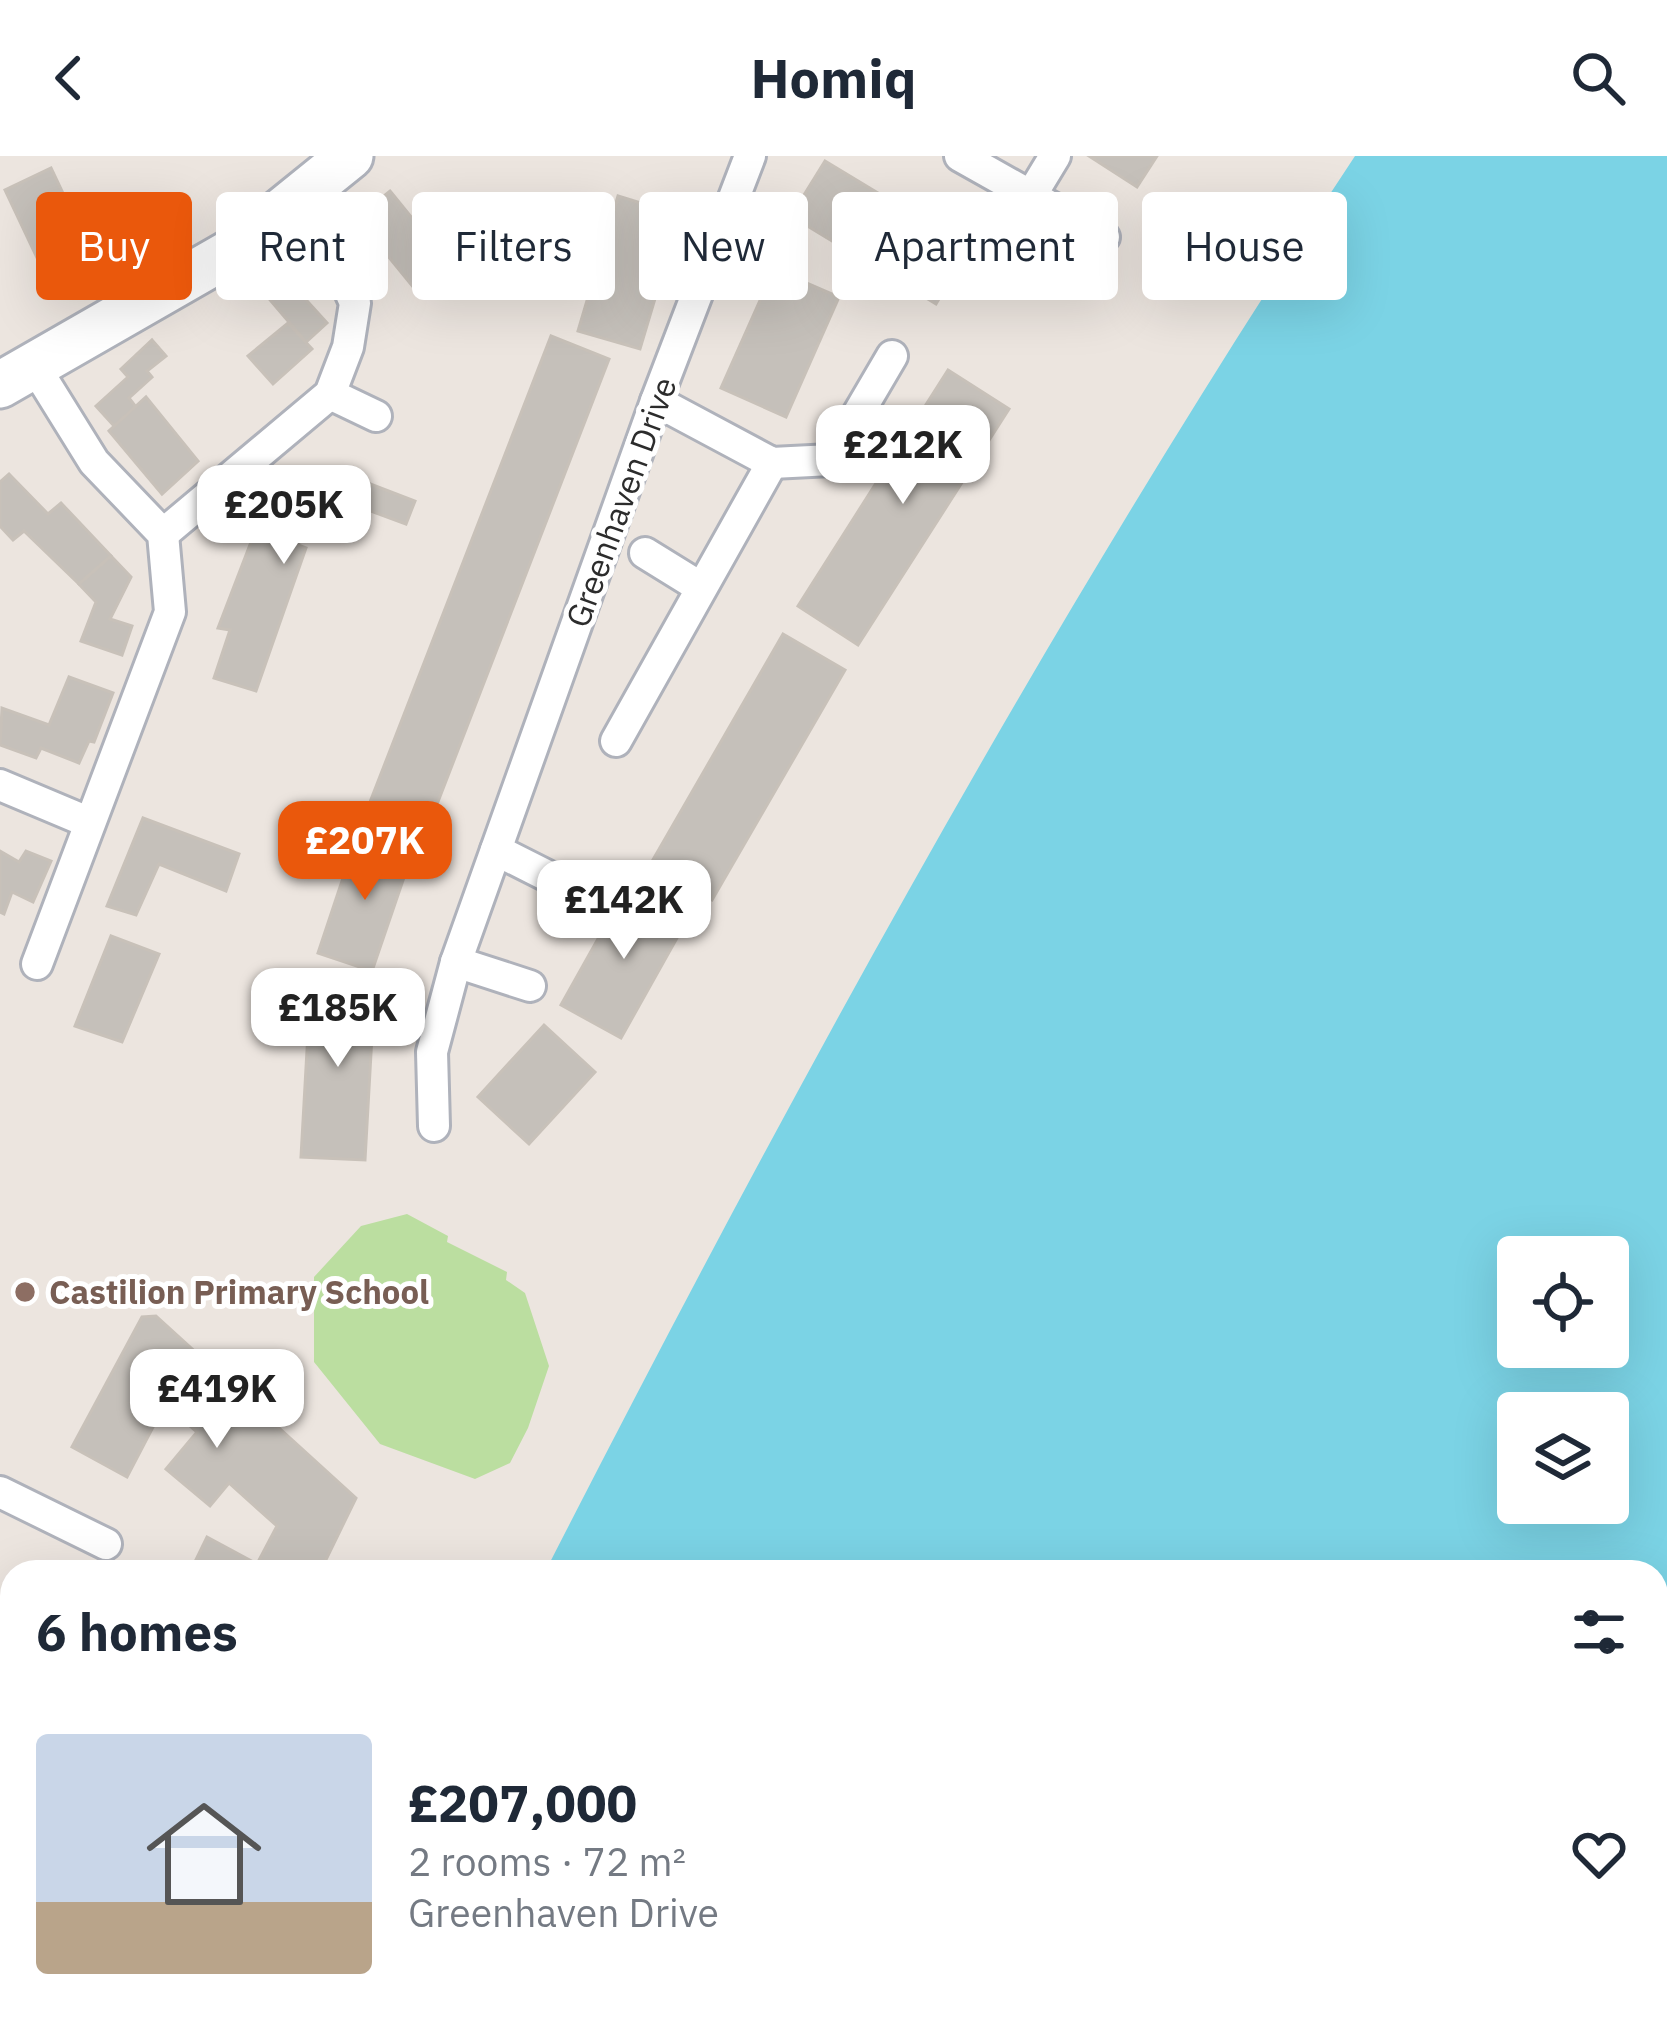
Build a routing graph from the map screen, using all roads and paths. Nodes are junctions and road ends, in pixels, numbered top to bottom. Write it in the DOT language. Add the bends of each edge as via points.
graph roads {
  1 [pos="350,156"];
  2 [pos="750,156"];
  3 [pos="960,156"];
  4 [pos="1055,156"];
  5 [pos="1027,192"];
  6 [pos="1032,192"];
  7 [pos="354,300"];
  8 [pos="892,356"];
  9 [pos="18,376"];
  10 [pos="330,394"];
  11 [pos="656,401"];
  12 [pos="376,416"];
  13 [pos="772,463"];
  14 [pos="163,534"];
  15 [pos="645,553"];
  16 [pos="700,587"];
  17 [pos="616,741"];
  18 [pos="0,785"];
  19 [pos="88,822"];
  20 [pos="496,850"];
  21 [pos="591,898"];
  22 [pos="456,962"];
  23 [pos="37,964"];
  24 [pos="530,986"];
  25 [pos="434,1126"];
  26 [pos="0,1492"];
  27 [pos="106,1544"];
  1 -- 9 [label="street" via="230,253"];
  2 -- 11 [label="street, Greenhaven Drive"];
  3 -- 5 [label="street"];
  4 -- 6 [label="street"];
  7 -- 10 [label="street"];
  8 -- 13 [label="street" via="831,460"];
  9 -- 14 [label="street"];
  10 -- 12 [label="street"];
  10 -- 14 [label="street"];
  11 -- 13 [label="street"];
  11 -- 20 [label="street, Greenhaven Drive"];
  13 -- 16 [label="street"];
  14 -- 19 [label="street" via="170,612"];
  15 -- 16 [label="street"];
  16 -- 17 [label="street"];
  18 -- 19 [label="street"];
  19 -- 23 [label="street"];
  20 -- 21 [label="street"];
  20 -- 22 [label="street, Greenhaven Drive"];
  22 -- 24 [label="street"];
  22 -- 25 [label="street, Greenhaven Drive" via="432,1052"];
  26 -- 27 [label="street"];
}
